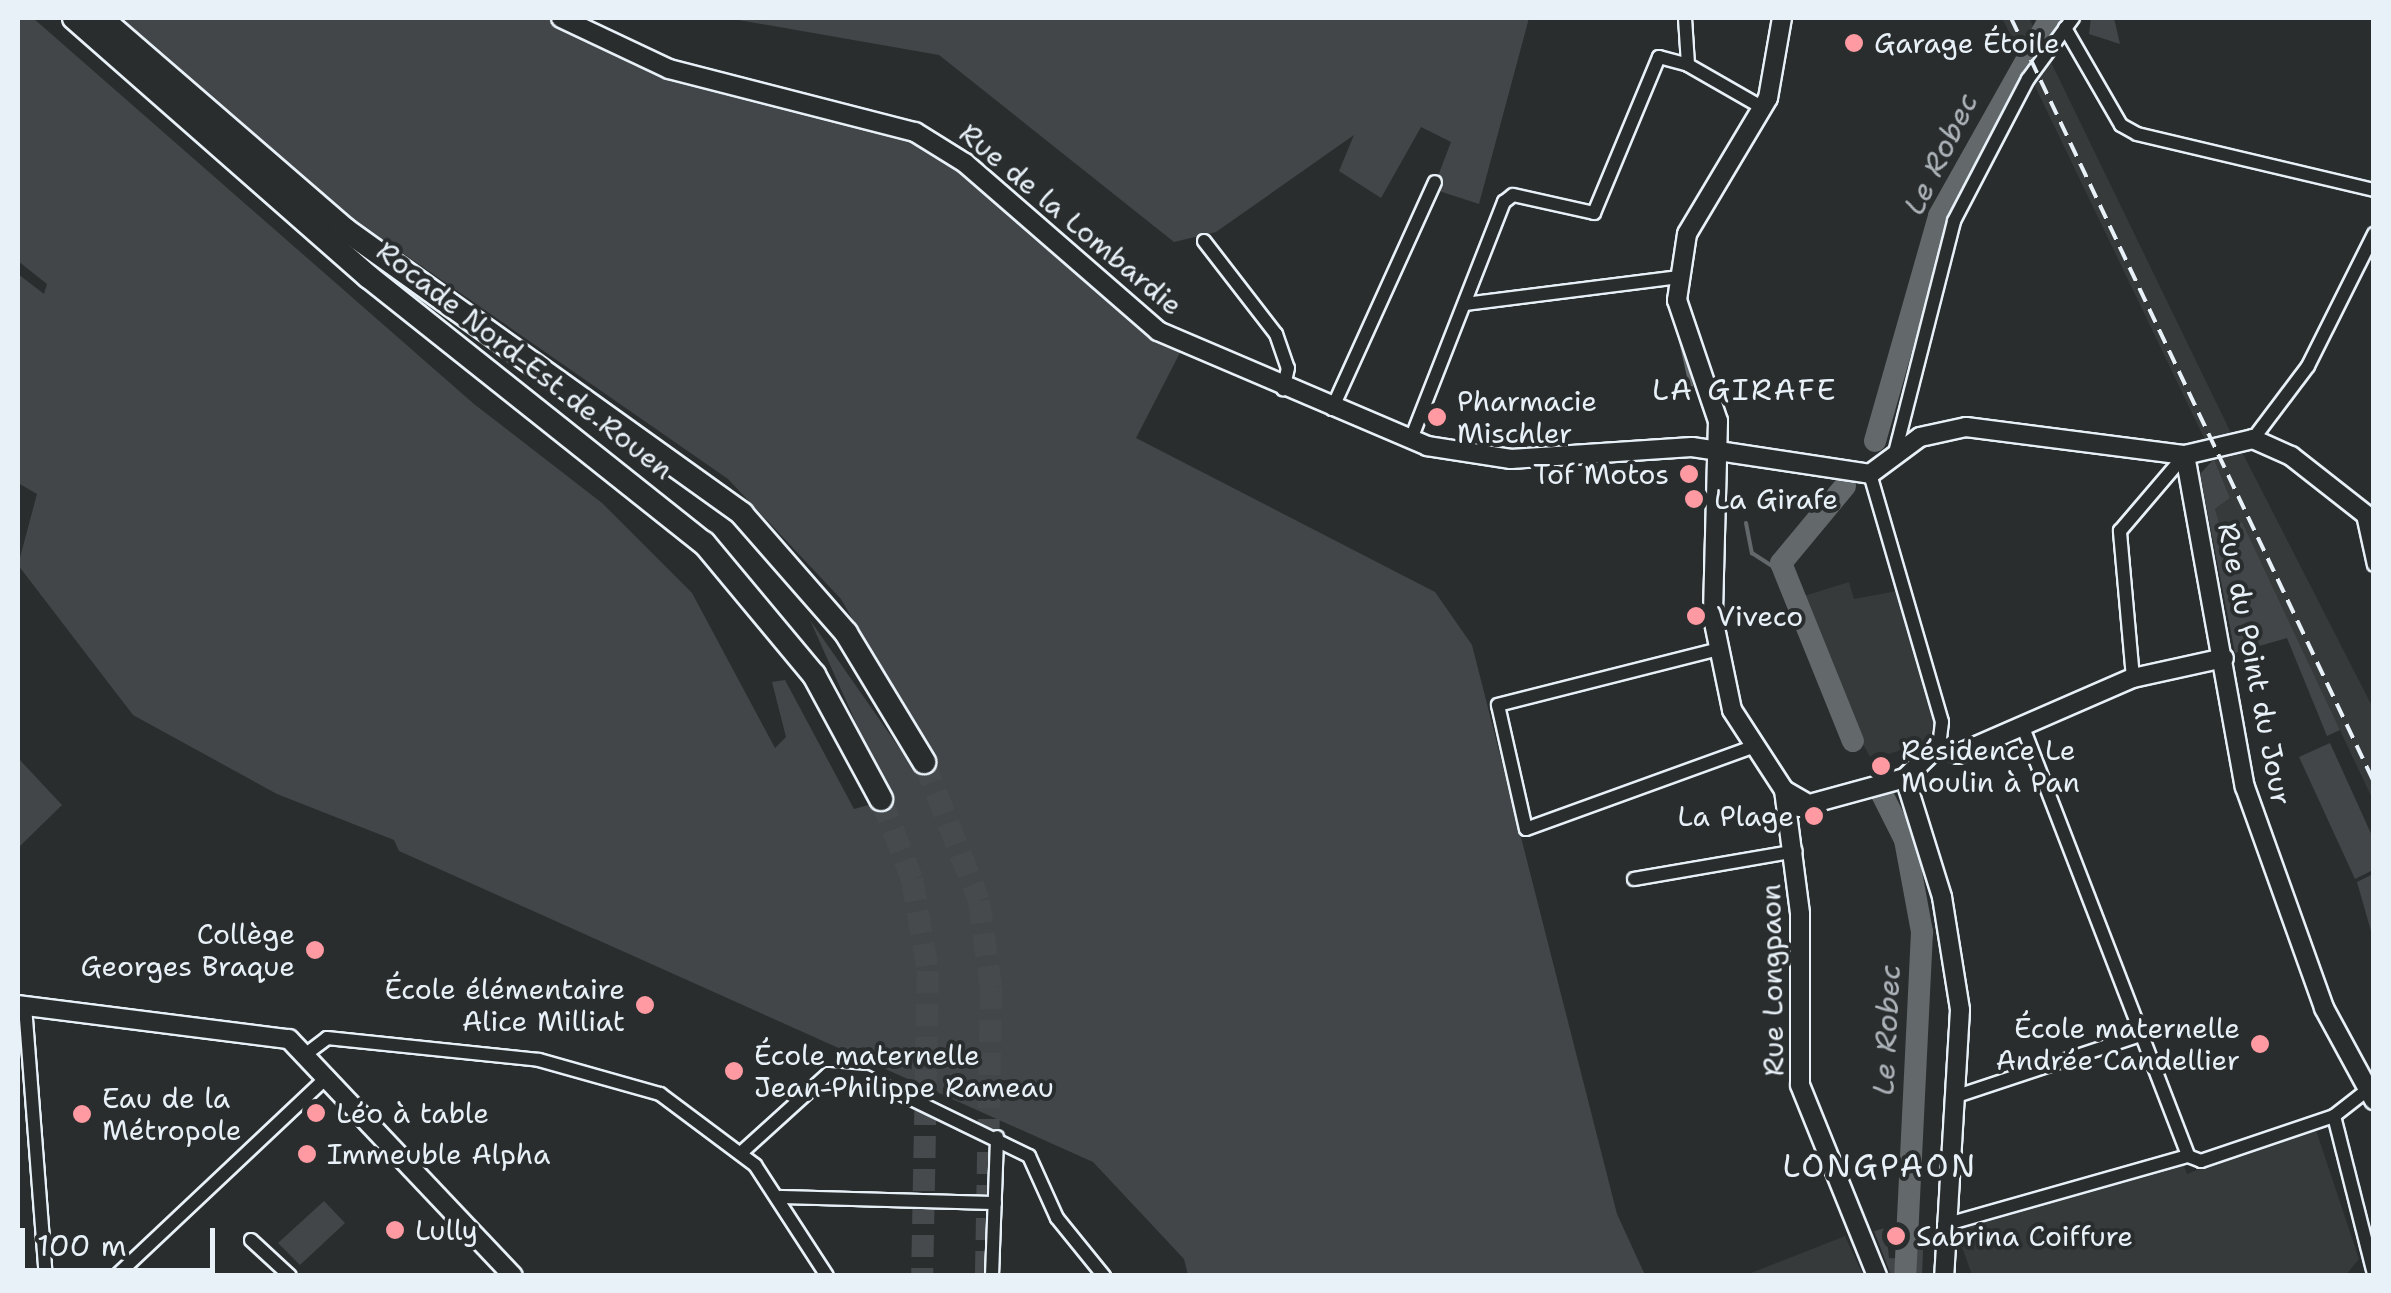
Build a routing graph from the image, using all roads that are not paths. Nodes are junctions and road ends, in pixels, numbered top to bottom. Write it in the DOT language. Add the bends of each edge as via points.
graph roads {
  1 [pos="74,18"];
  2 [pos="102,18"];
  3 [pos="1685,18"];
  4 [pos="1782,18"];
  5 [pos="566,20"];
  6 [pos="2069,23"];
  7 [pos="1688,65"];
  8 [pos="1762,108"];
  9 [pos="1435,182"];
  10 [pos="2374,190"];
  11 [pos="2374,234"];
  12 [pos="1204,241"];
  13 [pos="1679,277"];
  14 [pos="1465,304"];
  15 [pos="1283,389"];
  16 [pos="1332,409"];
  17 [pos="1410,439"];
  18 [pos="2254,440"];
  19 [pos="1896,449"];
  20 [pos="1713,452"];
  21 [pos="2185,455"];
  22 [pos="1870,474"];
  23 [pos="2368,518"];
  24 [pos="2374,565"];
  25 [pos="1719,649"];
  26 [pos="2224,658"];
  27 [pos="2133,678"];
  28 [pos="2024,730"];
  29 [pos="1940,745"];
  30 [pos="1755,746"];
  31 [pos="924,762"];
  32 [pos="1904,778"];
  33 [pos="1784,790"];
  34 [pos="881,799"];
  35 [pos="1805,802"];
  36 [pos="1788,815"];
  37 [pos="1796,851"];
  38 [pos="1634,879"];
  39 [pos="21,1006"];
  40 [pos="2146,1033"];
  41 [pos="306,1054"];
  42 [pos="328,1076"];
  43 [pos="1960,1094"];
  44 [pos="2370,1096"];
  45 [pos="2334,1116"];
  46 [pos="997,1136"];
  47 [pos="742,1152"];
  48 [pos="2188,1156"];
  49 [pos="780,1197"];
  50 [pos="995,1203"];
  51 [pos="1944,1224"];
  52 [pos="251,1240"];
  53 [pos="2371,1274"];
  54 [pos="46,1276"];
  55 [pos="116,1276"];
  56 [pos="290,1276"];
  57 [pos="513,1276"];
  58 [pos="827,1276"];
  59 [pos="992,1276"];
  60 [pos="1104,1276"];
  61 [pos="1877,1276"];
  62 [pos="1944,1276"];
  1 -- 34 [label="highway, Rocade Nord-Est de Rouen" via="368,277 704,543 814,675"];
  2 -- 31 [label="highway, Rocade Nord-Est de Rouen" via="346,230 742,514 846,633"];
  3 -- 7 [label="street"];
  4 -- 8 [label="main road"];
  5 -- 15 [label="main road, Rue de la Lombardie" via="668,69 916,132 965,163 1158,331"];
  6 -- 10 [label="street" via="2121,125 2136,134"];
  6 -- 19 [label="street" via="1954,221"];
  7 -- 8 [label="street"];
  7 -- 14 [label="street" via="1659,57 1594,213 1513,196 1504,202"];
  8 -- 13 [label="main road" via="1687,234"];
  9 -- 16 [label="street"];
  11 -- 18 [label="street" via="2308,366"];
  12 -- 15 [label="street" via="1276,334 1288,368"];
  13 -- 14 [label="street"];
  13 -- 20 [label="main road" via="1684,332 1718,421"];
  14 -- 17 [label="street"];
  15 -- 16 [label="main road, Rue de la Lombardie"];
  16 -- 17 [label="main road, Rue de la Lombardie"];
  17 -- 20 [label="main road, Rue de la Lombardie" via="1491,459"];
  18 -- 21 [label="main road"];
  18 -- 23 [label="main road" via="2290,456"];
  19 -- 21 [label="main road" via="1984,427"];
  19 -- 22 [label="main road"];
  20 -- 22 [label="main road, Rue de la Lombardie"];
  20 -- 25 [label="main road"];
  21 -- 26 [label="main road, Rue du Point du Jour"];
  21 -- 27 [label="street" via="2120,531"];
  22 -- 29 [label="street" via="1938,705"];
  23 -- 24 [label="street"];
  25 -- 30 [label="main road" via="1732,710"];
  25 -- 30 [label="street" via="1498,705 1526,829"];
  26 -- 27 [label="main road"];
  26 -- 44 [label="main road, Rue du Point du Jour" via="2246,787 2274,880"];
  27 -- 28 [label="main road"];
  28 -- 29 [label="main road" via="1958,754"];
  28 -- 40 [label="street"];
  29 -- 32 [label="main road"];
  30 -- 33 [label="main road"];
  32 -- 35 [label="main road"];
  32 -- 43 [label="main road" via="1951,948"];
  33 -- 35 [label="main road"];
  33 -- 36 [label="main road, Rue Longpaon"];
  35 -- 36 [label="main road"];
  36 -- 37 [label="main road, Rue Longpaon"];
  37 -- 38 [label="street"];
  37 -- 61 [label="main road, Rue Longpaon" via="1800,1085"];
  39 -- 41 [label="main road" via="272,1032"];
  39 -- 54 [label="street"];
  40 -- 43 [label="street"];
  40 -- 48 [label="street"];
  41 -- 42 [label="main road"];
  41 -- 47 [label="street" via="327,1038 582,1066 690,1114"];
  42 -- 55 [label="street"];
  42 -- 57 [label="main road"];
  43 -- 51 [label="main road"];
  44 -- 45 [label="street"];
  45 -- 48 [label="street" via="2201,1161"];
  45 -- 53 [label="street"];
  46 -- 47 [label="street" via="844,1072 811,1085"];
  46 -- 50 [label="street"];
  46 -- 60 [label="street" via="1029,1156 1057,1218"];
  47 -- 49 [label="street"];
  48 -- 51 [label="street"];
  49 -- 50 [label="street"];
  49 -- 58 [label="street"];
  50 -- 59 [label="street"];
  51 -- 62 [label="main road"];
  52 -- 56 [label="street"];
}
